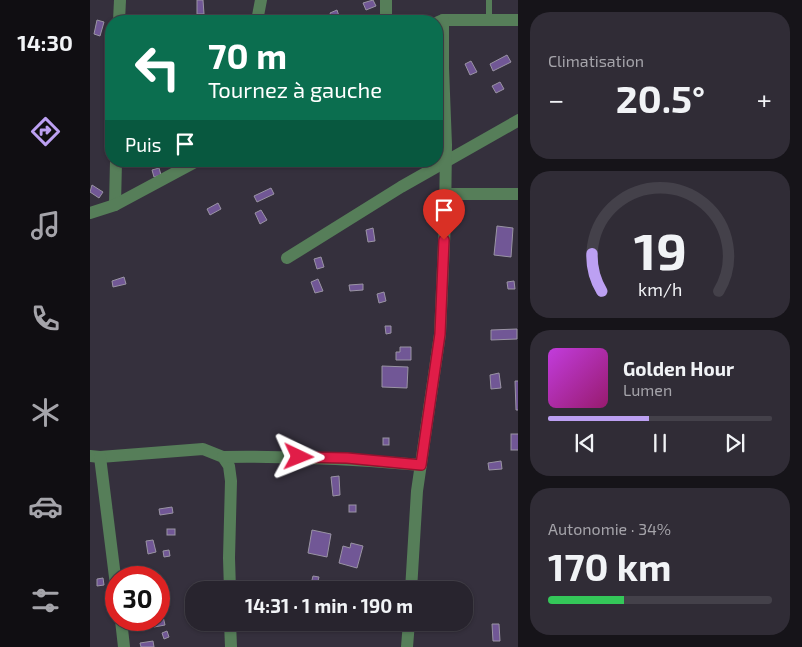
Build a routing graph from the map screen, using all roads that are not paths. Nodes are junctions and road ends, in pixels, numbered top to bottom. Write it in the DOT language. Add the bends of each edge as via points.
graph roads {
  1 [pos="120,0"];
  2 [pos="261,0"];
  3 [pos="386,0"];
  4 [pos="489,0"];
  5 [pos="119,15"];
  6 [pos="258,15"];
  7 [pos="386,15"];
  8 [pos="490,20"];
  9 [pos="518,20"];
  10 [pos="443,22"];
  11 [pos="443,107"];
  12 [pos="518,120"];
  13 [pos="445,163"];
  14 [pos="116,167"];
  15 [pos="187,167"];
  16 [pos="438,167"];
  17 [pos="444,194"];
  18 [pos="518,194"];
  19 [pos="115,205"];
  20 [pos="90,213"];
  21 [pos="287,258"];
  22 [pos="95,457"];
  23 [pos="223,457"];
  24 [pos="421,465"];
  25 [pos="113,566"];
  26 [pos="230,581"];
  27 [pos="411,581"];
  28 [pos="122,631"];
  29 [pos="230,631"];
  30 [pos="408,631"];
  31 [pos="124,647"];
  32 [pos="231,647"];
  33 [pos="407,647"];
  1 -- 5 [label="street"];
  2 -- 6 [label="street"];
  3 -- 7 [label="street"];
  4 -- 8 [label="lane"];
  8 -- 9 [label="street"];
  8 -- 10 [label="street"];
  11 -- 13 [label="street"];
  12 -- 13 [label="street"];
  13 -- 17 [label="street"];
  14 -- 19 [label="street"];
  15 -- 19 [label="street"];
  16 -- 21 [label="street"];
  17 -- 18 [label="street"];
  17 -- 24 [label="street" via="440,334"];
  19 -- 20 [label="street"];
  22 -- 23 [label="street" via="203,449"];
  22 -- 25 [label="street"];
  23 -- 24 [label="street" via="338,458"];
  23 -- 26 [label="street" via="229,466 231,482"];
  24 -- 27 [label="street" via="414,518"];
  28 -- 31 [label="street"];
  29 -- 32 [label="street"];
  30 -- 33 [label="street"];
}
